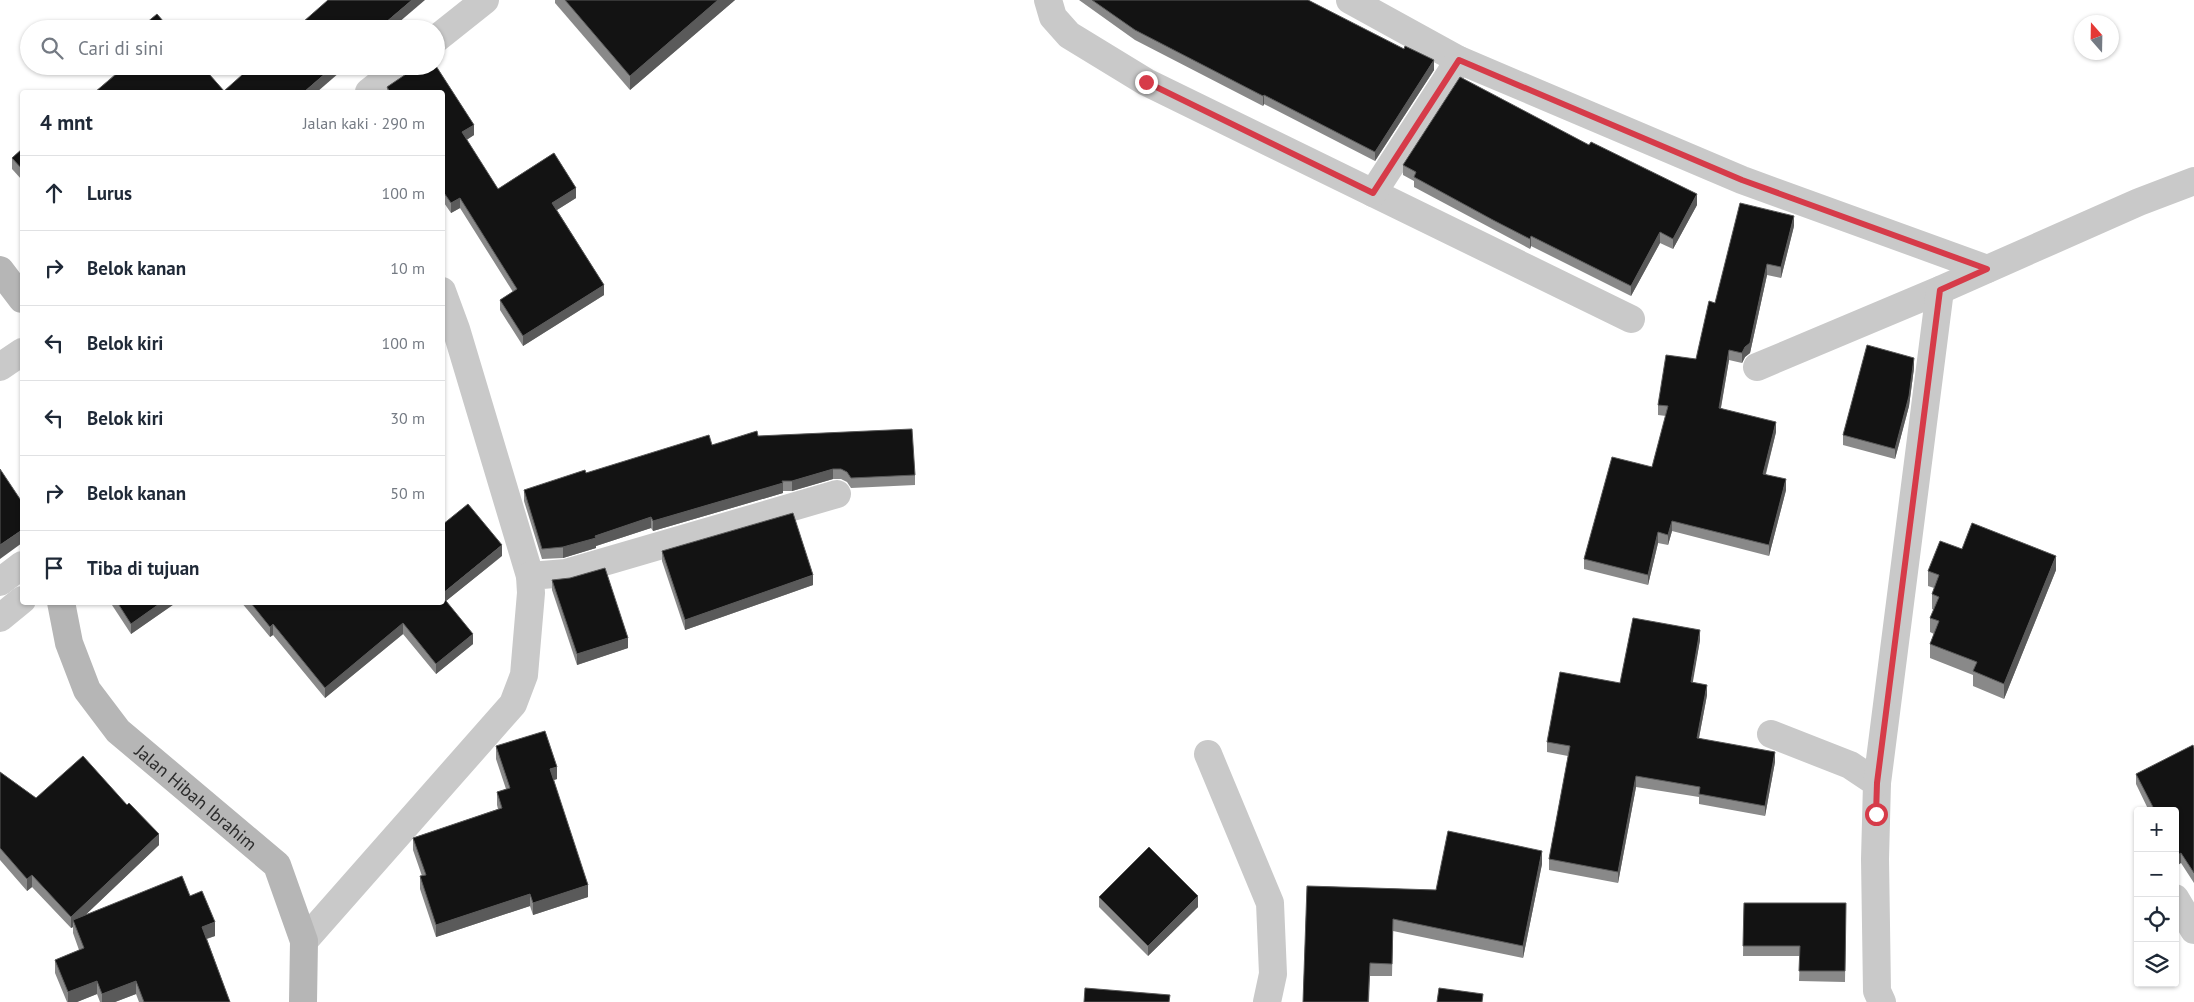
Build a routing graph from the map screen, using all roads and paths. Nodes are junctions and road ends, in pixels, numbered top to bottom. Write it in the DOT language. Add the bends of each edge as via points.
graph roads {
  1 [pos="485,0"];
  2 [pos="1048,0"];
  3 [pos="1350,0"];
  4 [pos="445,32"];
  5 [pos="1459,60"];
  6 [pos="391,75"];
  7 [pos="372,90"];
  8 [pos="2194,181"];
  9 [pos="1373,193"];
  10 [pos="1987,269"];
  11 [pos="0,270"];
  12 [pos="1940,290"];
  13 [pos="20,296"];
  14 [pos="445,299"];
  15 [pos="1631,319"];
  16 [pos="20,353"];
  17 [pos="0,367"];
  18 [pos="1757,367"];
  19 [pos="836,494"];
  20 [pos="20,567"];
  21 [pos="530,576"];
  22 [pos="0,582"];
  23 [pos="20,602"];
  24 [pos="62,605"];
  25 [pos="0,618"];
  26 [pos="1771,734"];
  27 [pos="1208,754"];
  28 [pos="1877,783"];
  29 [pos="2179,905"];
  30 [pos="2194,930"];
  31 [pos="304,941"];
  32 [pos="1875,998"];
  33 [pos="303,1002"];
  34 [pos="1267,1002"];
  1 -- 4 [label="street"];
  2 -- 9 [label="street" via="1054,17 1069,35 1146,82"];
  3 -- 5 [label="street"];
  5 -- 9 [label="street"];
  5 -- 10 [label="street" via="1742,180"];
  6 -- 7 [label="street"];
  8 -- 10 [label="street"];
  9 -- 15 [label="street"];
  10 -- 12 [label="street"];
  11 -- 13 [label="street"];
  12 -- 18 [label="street"];
  12 -- 28 [label="street"];
  14 -- 21 [label="street"];
  16 -- 17 [label="street"];
  19 -- 21 [label="street" via="566,573"];
  20 -- 22 [label="street"];
  21 -- 31 [label="street" via="524,675 513,704"];
  23 -- 25 [label="street"];
  24 -- 31 [label="street, Jalan Hibah Ibrahim" via="69,643 87,690 118,731 277,865"];
  26 -- 28 [label="street" via="1850,765"];
  27 -- 34 [label="street" via="1270,903 1273,974"];
  28 -- 32 [label="street"];
  29 -- 30 [label="street"];
  31 -- 33 [label="street, Jalan Hibah Ibrahim"];
}
